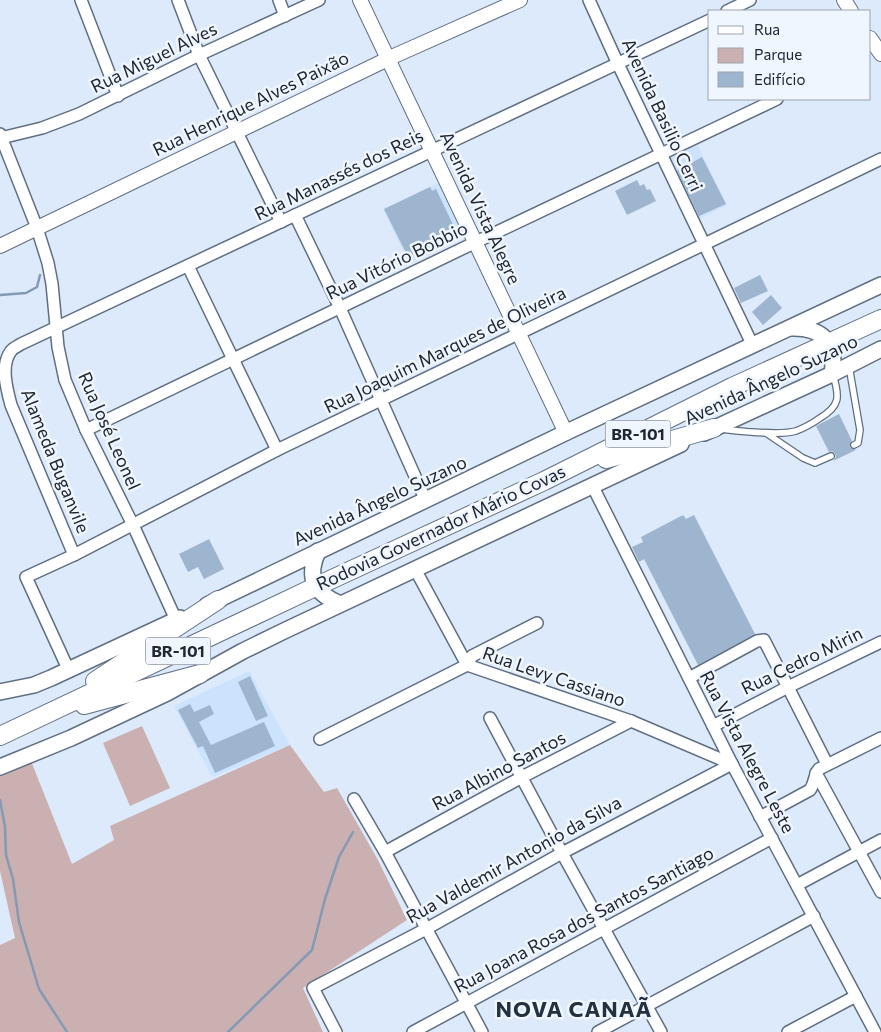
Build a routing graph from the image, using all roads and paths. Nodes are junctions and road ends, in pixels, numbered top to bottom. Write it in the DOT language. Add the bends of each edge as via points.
graph roads {
  1 [pos="81,0"];
  2 [pos="178,0"];
  3 [pos="279,0"];
  4 [pos="319,0"];
  5 [pos="360,0"];
  6 [pos="520,0"];
  7 [pos="589,0"];
  8 [pos="750,0"];
  9 [pos="729,10"];
  10 [pos="285,16"];
  11 [pos="708,21"];
  12 [pos="871,40"];
  13 [pos="878,52"];
  14 [pos="199,55"];
  15 [pos="388,59"];
  16 [pos="618,64"];
  17 [pos="118,96"];
  18 [pos="776,100"];
  19 [pos="237,132"];
  20 [pos="1,136"];
  21 [pos="432,150"];
  22 [pos="661,155"];
  23 [pos="881,158"];
  24 [pos="295,215"];
  25 [pos="281,222"];
  26 [pos="37,228"];
  27 [pos="476,242"];
  28 [pos="704,245"];
  29 [pos="0,246"];
  30 [pos="188,266"];
  31 [pos="881,285"];
  32 [pos="340,308"];
  33 [pos="881,319"];
  34 [pos="56,328"];
  35 [pos="791,328"];
  36 [pos="518,334"];
  37 [pos="830,343"];
  38 [pos="753,346"];
  39 [pos="881,349"];
  40 [pos="11,351"];
  41 [pos="234,360"];
  42 [pos="849,366"];
  43 [pos="832,374"];
  44 [pos="382,399"];
  45 [pos="714,428"];
  46 [pos="86,430"];
  47 [pos="566,433"];
  48 [pos="766,433"];
  49 [pos="854,445"];
  50 [pos="277,450"];
  51 [pos="830,456"];
  52 [pos="544,481"];
  53 [pos="592,485"];
  54 [pos="426,500"];
  55 [pos="133,525"];
  56 [pos="318,551"];
  57 [pos="74,555"];
  58 [pos="415,569"];
  59 [pos="315,587"];
  60 [pos="218,600"];
  61 [pos="340,604"];
  62 [pos="176,620"];
  63 [pos="537,623"];
  64 [pos="881,642"];
  65 [pos="467,665"];
  66 [pos="70,670"];
  67 [pos="200,674"];
  68 [pos="689,678"];
  69 [pos="788,687"];
  70 [pos="0,692"];
  71 [pos="42,716"];
  72 [pos="490,718"];
  73 [pos="630,721"];
  74 [pos="713,726"];
  75 [pos="0,736"];
  76 [pos="320,740"];
  77 [pos="880,742"];
  78 [pos="732,764"];
  79 [pos="827,764"];
  80 [pos="0,768"];
  81 [pos="816,773"];
  82 [pos="522,777"];
  83 [pos="354,799"];
  84 [pos="760,817"];
  85 [pos="772,838"];
  86 [pos="881,840"];
  87 [pos="386,852"];
  88 [pos="859,852"];
  89 [pos="562,853"];
  90 [pos="798,885"];
  91 [pos="881,892"];
  92 [pos="814,916"];
  93 [pos="426,928"];
  94 [pos="603,929"];
  95 [pos="856,996"];
  96 [pos="466,1004"];
  97 [pos="646,1006"];
  98 [pos="336,1032"];
  99 [pos="413,1032"];
  100 [pos="482,1032"];
  101 [pos="598,1032"];
  102 [pos="660,1032"];
  103 [pos="788,1032"];
  104 [pos="875,1032"];
  1 -- 17 [label="street"];
  2 -- 14 [label="street"];
  3 -- 10 [label="street"];
  4 -- 10 [label="street, Rua Miguel Alves"];
  5 -- 15 [label="street, Avenida Vista Alegre"];
  6 -- 15 [label="street, Rua Henrique Alves Paixão"];
  7 -- 16 [label="street, Avenida Basilio Cerri"];
  8 -- 9 [label="street"];
  10 -- 14 [label="street, Rua Miguel Alves"];
  11 -- 16 [label="street, Rua Manassés dos Reis"];
  12 -- 13 [label="street"];
  14 -- 17 [label="street, Rua Miguel Alves"];
  14 -- 19 [label="street"];
  15 -- 19 [label="street, Rua Henrique Alves Paixão"];
  15 -- 21 [label="street, Avenida Vista Alegre"];
  16 -- 21 [label="street, Rua Manassés dos Reis"];
  16 -- 22 [label="street, Avenida Basilio Cerri"];
  17 -- 20 [label="street, Rua Miguel Alves" via="61,122"];
  18 -- 22 [label="street, Rua Vitório Bobbio"];
  19 -- 25 [label="street"];
  19 -- 26 [label="street, Rua Henrique Alves Paixão"];
  20 -- 26 [label="street, Rua José Leonel"];
  21 -- 24 [label="street, Rua Manassés dos Reis"];
  21 -- 27 [label="street, Avenida Vista Alegre"];
  22 -- 27 [label="street, Rua Vitório Bobbio"];
  22 -- 28 [label="street, Avenida Basilio Cerri"];
  23 -- 28 [label="street, Rua Joaquim Marques de Oliveira"];
  24 -- 25 [label="street, Rua Manassés dos Reis"];
  24 -- 32 [label="street"];
  25 -- 30 [label="street, Rua Manassés dos Reis"];
  26 -- 29 [label="street, Rua Henrique Alves Paixão"];
  26 -- 34 [label="street, Rua José Leonel" via="52,284"];
  27 -- 32 [label="street, Rua Vitório Bobbio"];
  27 -- 36 [label="street, Avenida Vista Alegre"];
  28 -- 36 [label="street, Rua Joaquim Marques de Oliveira"];
  28 -- 38 [label="street, Avenida Basilio Cerri"];
  30 -- 34 [label="street, Rua Manassés dos Reis"];
  30 -- 41 [label="street"];
  31 -- 35 [label="main road, Avenida Ângelo Suzano"];
  32 -- 41 [label="street, Rua Vitório Bobbio"];
  32 -- 44 [label="street"];
  33 -- 37 [label="highway, Rodovia Governador Mário Covas / BR-101"];
  34 -- 40 [label="street, Rua Manassés dos Reis"];
  34 -- 46 [label="street, Rua José Leonel" via="66,380"];
  35 -- 37 [label="main road" via="813,331"];
  35 -- 38 [label="main road, Avenida Ângelo Suzano"];
  36 -- 44 [label="street, Rua Joaquim Marques de Oliveira"];
  36 -- 47 [label="street, Avenida Vista Alegre"];
  37 -- 43 [label="main road" via="834,354"];
  37 -- 52 [label="highway, Rodovia Governador Mário Covas / BR-101" via="732,387"];
  38 -- 47 [label="main road, Avenida Ângelo Suzano"];
  39 -- 42 [label="main road, Avenida Ângelo Suzano"];
  40 -- 57 [label="street, Alameda Buganvile" via="5,372 11,405"];
  41 -- 46 [label="street, Rua Vitório Bobbio"];
  41 -- 50 [label="street"];
  42 -- 43 [label="main road, Avenida Ângelo Suzano"];
  42 -- 49 [label="lane" via="860,430 858,443"];
  43 -- 45 [label="main road, Avenida Ângelo Suzano"];
  43 -- 48 [label="lane" via="838,393 836,404 829,412 795,431"];
  44 -- 50 [label="street, Rua Joaquim Marques de Oliveira"];
  44 -- 54 [label="street"];
  45 -- 48 [label="lane"];
  45 -- 52 [label="highway"];
  45 -- 53 [label="main road, Avenida Ângelo Suzano"];
  46 -- 55 [label="street, Rua José Leonel"];
  47 -- 54 [label="main road, Avenida Ângelo Suzano"];
  48 -- 51 [label="lane" via="802,458 815,463"];
  50 -- 55 [label="street, Rua Joaquim Marques de Oliveira"];
  52 -- 59 [label="highway, Rodovia Governador Mário Covas / BR-101"];
  53 -- 58 [label="main road, Avenida Ângelo Suzano"];
  53 -- 68 [label="street, Rua Vista Alegre Leste"];
  54 -- 56 [label="main road, Avenida Ângelo Suzano"];
  55 -- 57 [label="street, Rua Joaquim Marques de Oliveira"];
  55 -- 62 [label="street, Rua José Leonel"];
  56 -- 59 [label="main road" via="313,563"];
  56 -- 60 [label="main road, Avenida Ângelo Suzano"];
  57 -- 66 [label="street, Rua Joaquim Marques de Oliveira" via="26,577"];
  58 -- 61 [label="main road, Avenida Ângelo Suzano"];
  58 -- 65 [label="street, Rua Levy Cassiano"];
  59 -- 61 [label="main road"];
  59 -- 71 [label="highway, Rodovia Governador Mário Covas / BR-101"];
  60 -- 62 [label="main road, Avenida Ângelo Suzano"];
  60 -- 71 [label="highway"];
  61 -- 67 [label="main road, Avenida Ângelo Suzano"];
  62 -- 66 [label="main road, Avenida Ângelo Suzano"];
  63 -- 65 [label="street" via="472,656"];
  64 -- 69 [label="street, Rua Cedro Mirin"];
  65 -- 73 [label="street, Rua Levy Cassiano"];
  65 -- 76 [label="street"];
  66 -- 70 [label="main road, Avenida Ângelo Suzano" via="34,685"];
  67 -- 71 [label="highway"];
  67 -- 80 [label="main road, Avenida Ângelo Suzano" via="167,693"];
  68 -- 69 [label="street" via="764,640"];
  68 -- 74 [label="street, Rua Vista Alegre Leste"];
  69 -- 74 [label="street, Rua Cedro Mirin"];
  69 -- 79 [label="street"];
  71 -- 75 [label="highway, Rodovia Governador Mário Covas / BR-101"];
  72 -- 82 [label="street"];
  73 -- 78 [label="street, Rua Levy Cassiano"];
  73 -- 82 [label="street, Rua Albino Santos"];
  74 -- 78 [label="street, Rua Vista Alegre Leste"];
  77 -- 79 [label="street"];
  78 -- 84 [label="street, Rua Vista Alegre Leste"];
  78 -- 89 [label="street, Rua Valdemir Antonio da Silva"];
  79 -- 81 [label="street"];
  81 -- 84 [label="street" via="810,790"];
  81 -- 88 [label="street"];
  82 -- 87 [label="street, Rua Albino Santos"];
  82 -- 89 [label="street"];
  83 -- 87 [label="street"];
  84 -- 85 [label="street, Rua Vista Alegre Leste"];
  85 -- 90 [label="street, Rua Vista Alegre Leste"];
  85 -- 94 [label="street, Rua Joana Rosa dos Santos Santiago"];
  86 -- 88 [label="street"];
  87 -- 93 [label="street"];
  88 -- 90 [label="street"];
  88 -- 91 [label="street"];
  89 -- 93 [label="street, Rua Valdemir Antonio da Silva"];
  89 -- 94 [label="street"];
  90 -- 92 [label="street, Rua Vista Alegre Leste"];
  92 -- 95 [label="street, Rua Vista Alegre Leste"];
  92 -- 97 [label="street"];
  93 -- 96 [label="street"];
  93 -- 98 [label="street, Rua Valdemir Antonio da Silva" via="313,988"];
  94 -- 96 [label="street, Rua Joana Rosa dos Santos Santiago"];
  94 -- 97 [label="street"];
  95 -- 103 [label="street"];
  95 -- 104 [label="street, Rua Vista Alegre Leste"];
  96 -- 99 [label="street, Rua Joana Rosa dos Santos Santiago"];
  96 -- 100 [label="street"];
  97 -- 101 [label="street"];
  97 -- 102 [label="street"];
}
